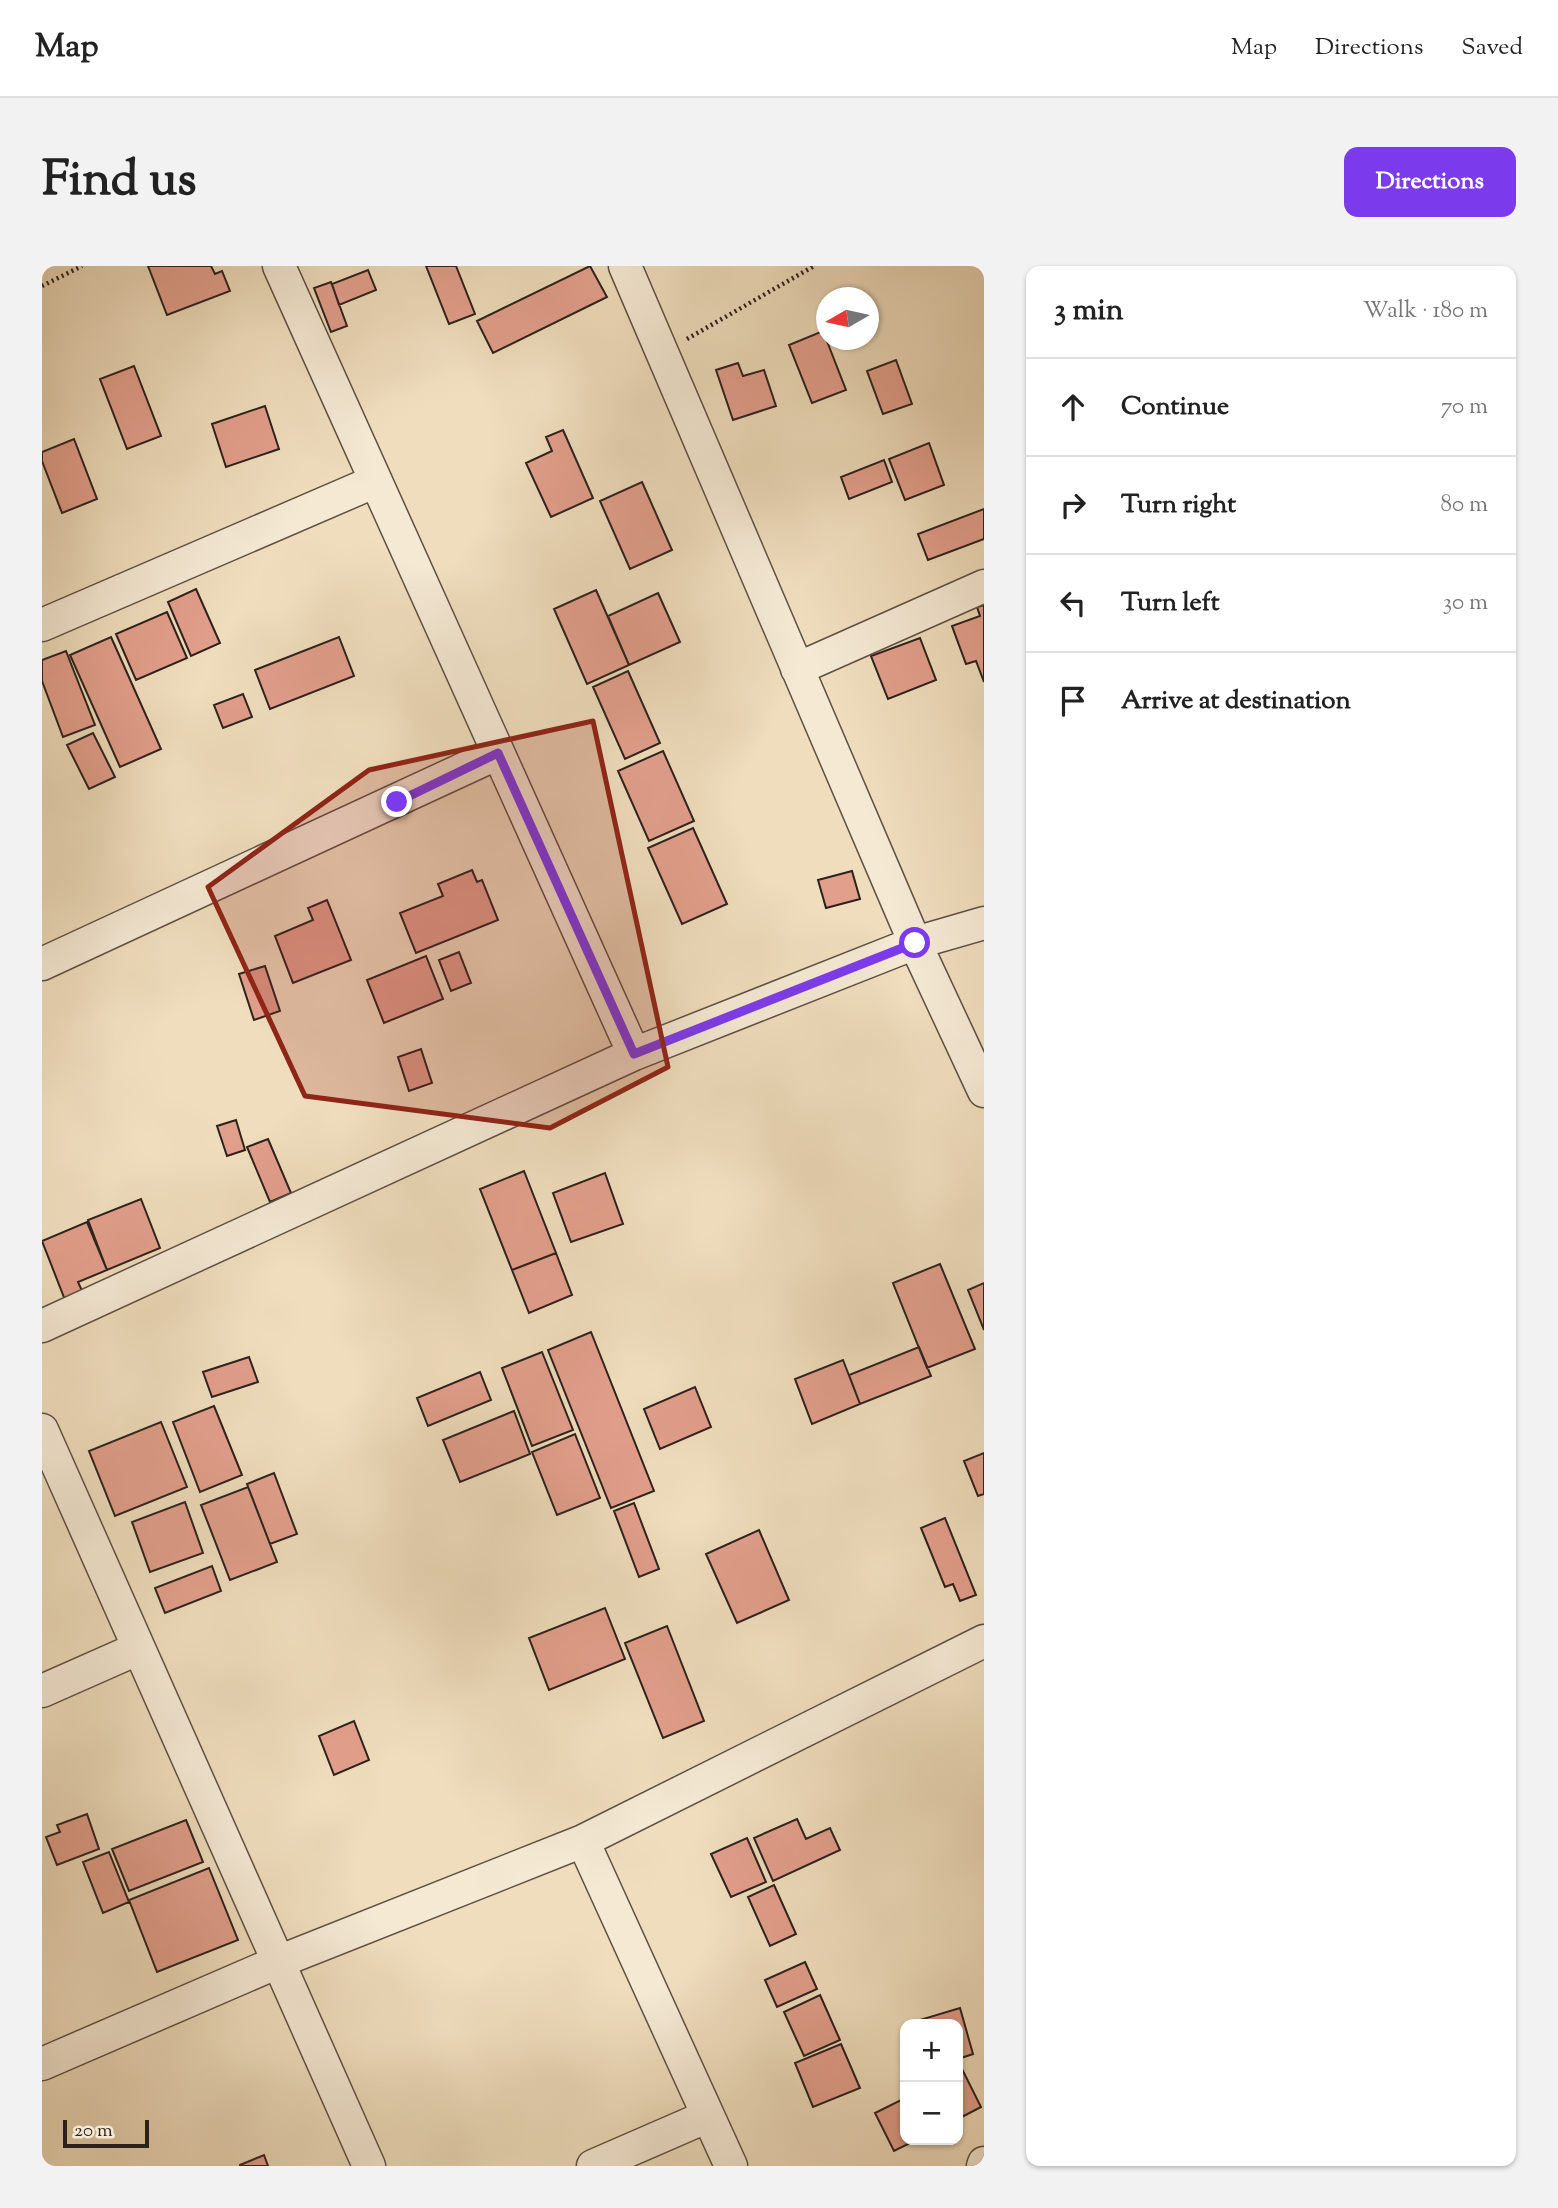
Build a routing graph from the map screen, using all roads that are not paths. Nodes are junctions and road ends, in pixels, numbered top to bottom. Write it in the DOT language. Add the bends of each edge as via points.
graph roads {
  1 [pos="279,266"];
  2 [pos="625,266"];
  3 [pos="376,481"];
  4 [pos="984,586"];
  5 [pos="42,625"];
  6 [pos="797,669"];
  7 [pos="498,753"];
  8 [pos="984,923"];
  9 [pos="915,943"];
  10 [pos="42,964"];
  11 [pos="634,1054"];
  12 [pos="984,1091"];
  13 [pos="42,1326"];
  14 [pos="42,1430"];
  15 [pos="984,1641"];
  16 [pos="137,1649"];
  17 [pos="42,1691"];
  18 [pos="583,1841"];
  19 [pos="278,1962"];
  20 [pos="42,2064"];
  21 [pos="708,2116"];
  22 [pos="369,2166"];
  23 [pos="593,2166"];
  24 [pos="730,2166"];
  1 -- 3 [label="street"];
  2 -- 6 [label="street"];
  3 -- 5 [label="street"];
  3 -- 7 [label="street"];
  4 -- 6 [label="street"];
  6 -- 9 [label="street"];
  7 -- 10 [label="street"];
  7 -- 11 [label="street"];
  8 -- 9 [label="street"];
  9 -- 11 [label="street"];
  9 -- 12 [label="street"];
  11 -- 13 [label="street"];
  14 -- 16 [label="street"];
  15 -- 18 [label="street"];
  16 -- 17 [label="street"];
  16 -- 19 [label="street"];
  18 -- 19 [label="street"];
  18 -- 21 [label="street"];
  19 -- 20 [label="street"];
  19 -- 22 [label="street"];
  21 -- 23 [label="street"];
  21 -- 24 [label="street"];
}
